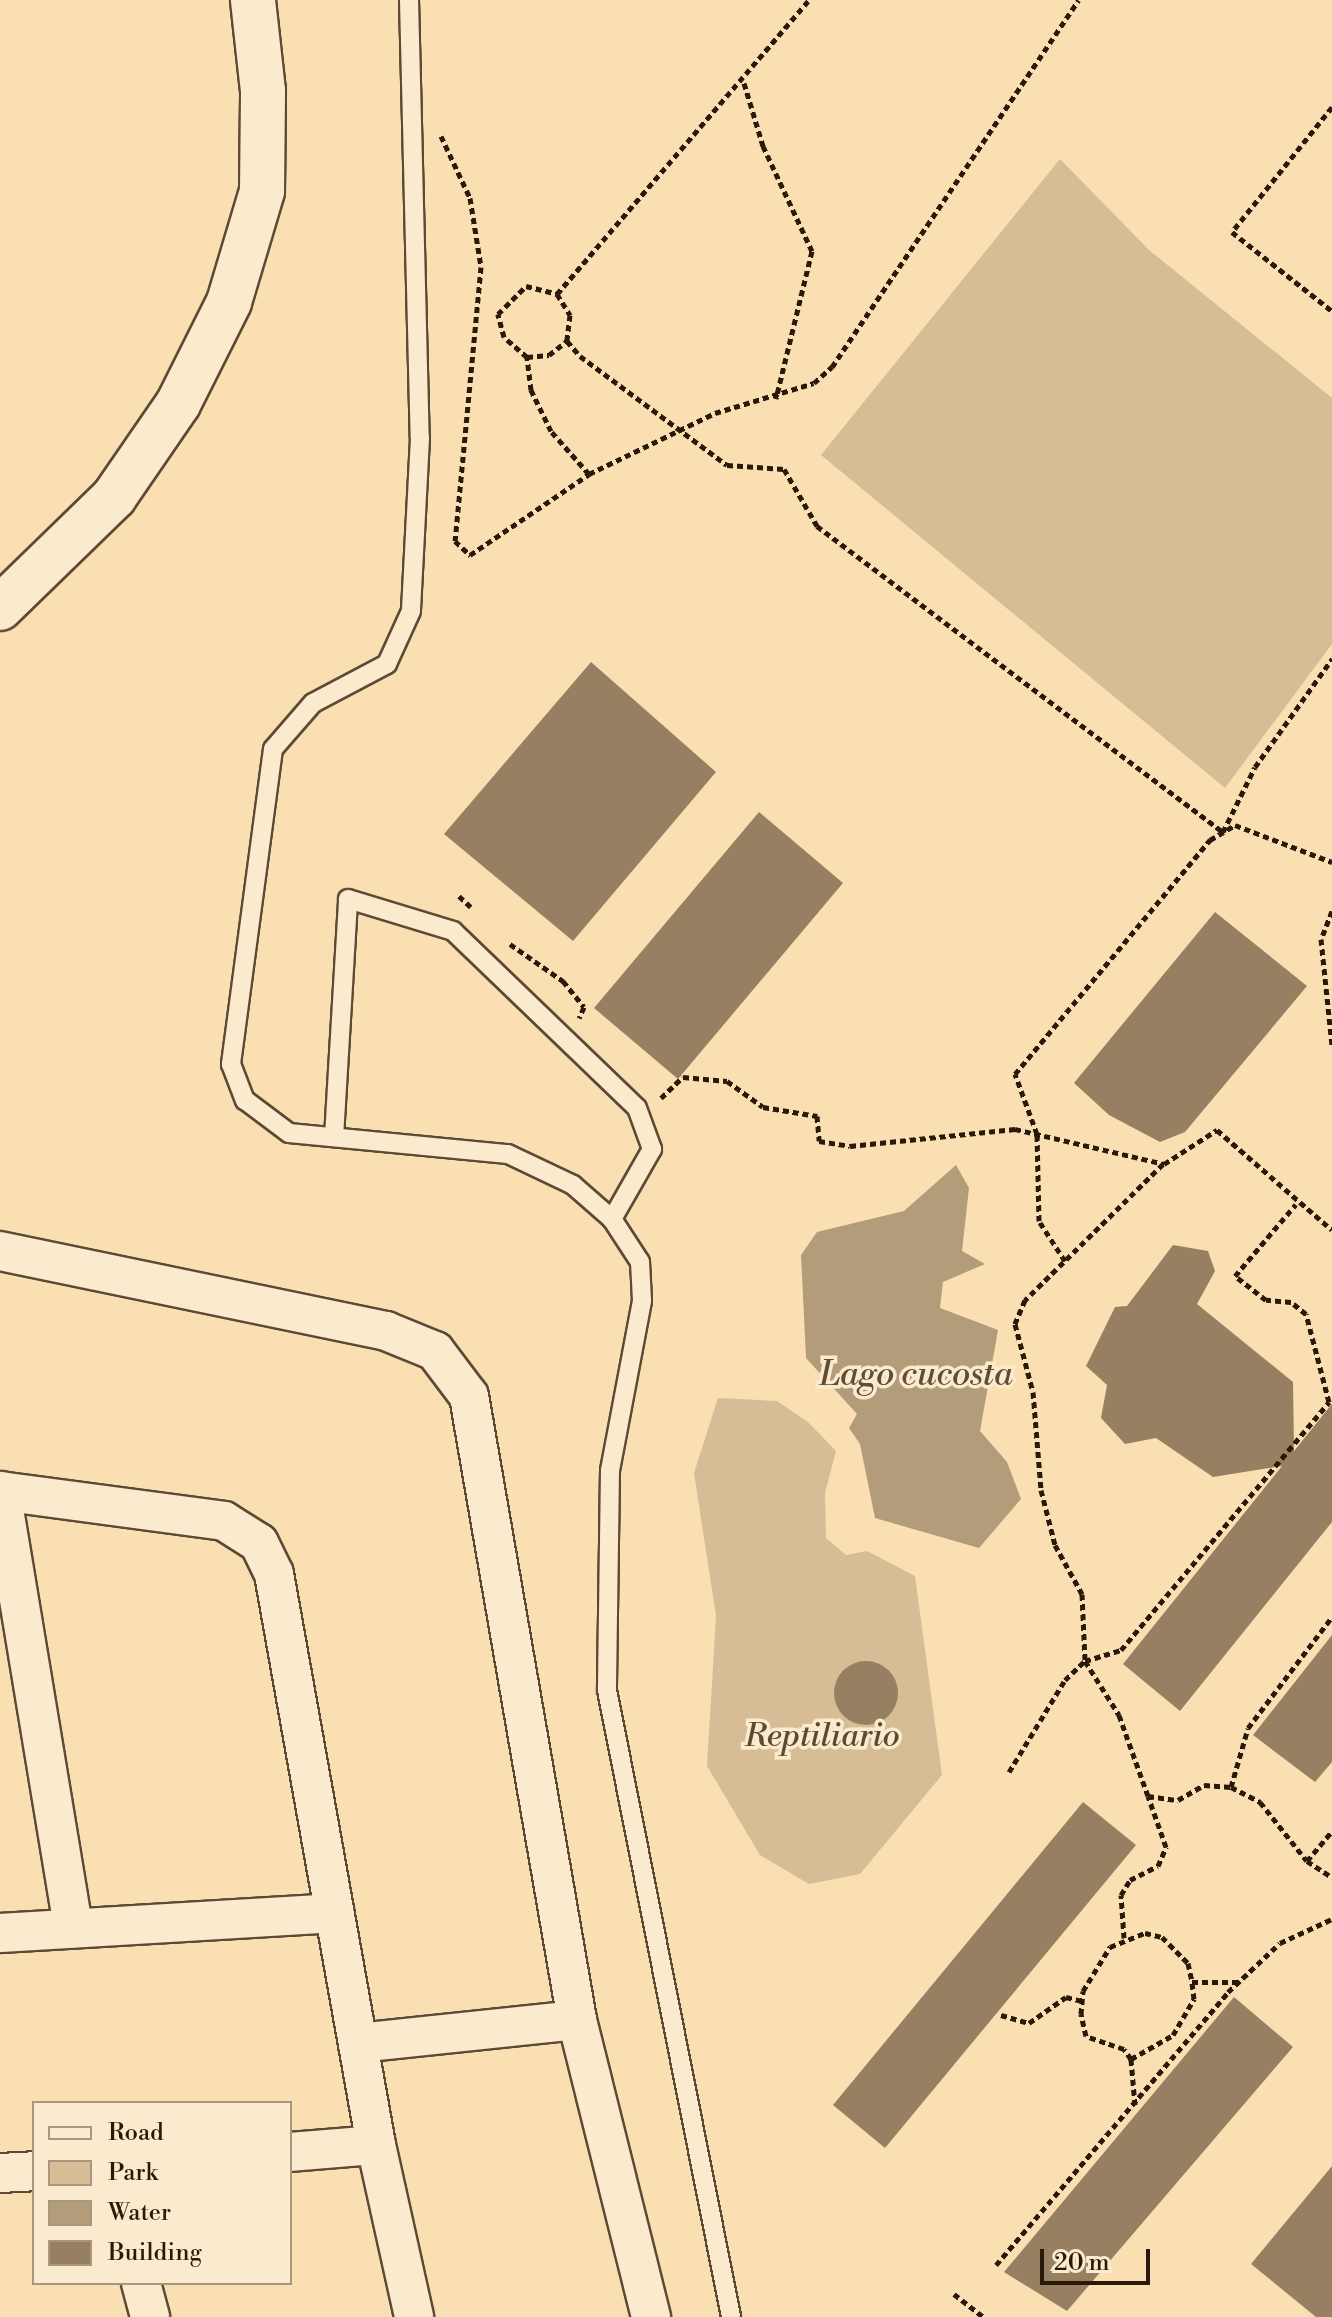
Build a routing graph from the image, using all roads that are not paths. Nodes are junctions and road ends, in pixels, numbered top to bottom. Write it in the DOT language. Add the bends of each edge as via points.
graph roads {
  1 [pos="253,0"];
  2 [pos="409,0"];
  3 [pos="0,608"];
  4 [pos="334,1137"];
  5 [pos="612,1219"];
  6 [pos="0,1251"];
  7 [pos="0,1491"];
  8 [pos="15,1690"];
  9 [pos="334,1913"];
  10 [pos="73,1928"];
  11 [pos="0,1933"];
  12 [pos="577,2020"];
  13 [pos="358,2043"];
  14 [pos="376,2145"];
  15 [pos="292,2152"];
  16 [pos="32,2171"];
  17 [pos="0,2173"];
  18 [pos="142,2285"];
  19 [pos="150,2317"];
  20 [pos="414,2317"];
  21 [pos="651,2317"];
  22 [pos="731,2317"];
  1 -- 3 [label="main road" via="263,91 262,191 229,302 178,404 114,497 45,572"];
  2 -- 4 [label="lane" via="420,438 411,611 387,664 313,703 273,749 231,1064 245,1100 289,1133"];
  4 -- 5 [label="lane" via="508,1154 573,1185"];
  4 -- 5 [label="lane" via="348,899 453,931 637,1108 652,1149"];
  5 -- 22 [label="lane" via="640,1262 642,1301 610,1470 607,1690 643,1862 650,1938"];
  6 -- 12 [label="street" via="386,1331 435,1351 469,1396"];
  7 -- 8 [label="street"];
  7 -- 9 [label="street" via="224,1521 259,1543 274,1574"];
  8 -- 10 [label="street"];
  9 -- 10 [label="street"];
  9 -- 13 [label="street"];
  10 -- 11 [label="street"];
  12 -- 13 [label="street"];
  12 -- 21 [label="street"];
  13 -- 14 [label="street"];
  14 -- 15 [label="street"];
  14 -- 20 [label="street"];
  16 -- 17 [label="street"];
  18 -- 19 [label="street"];
}
